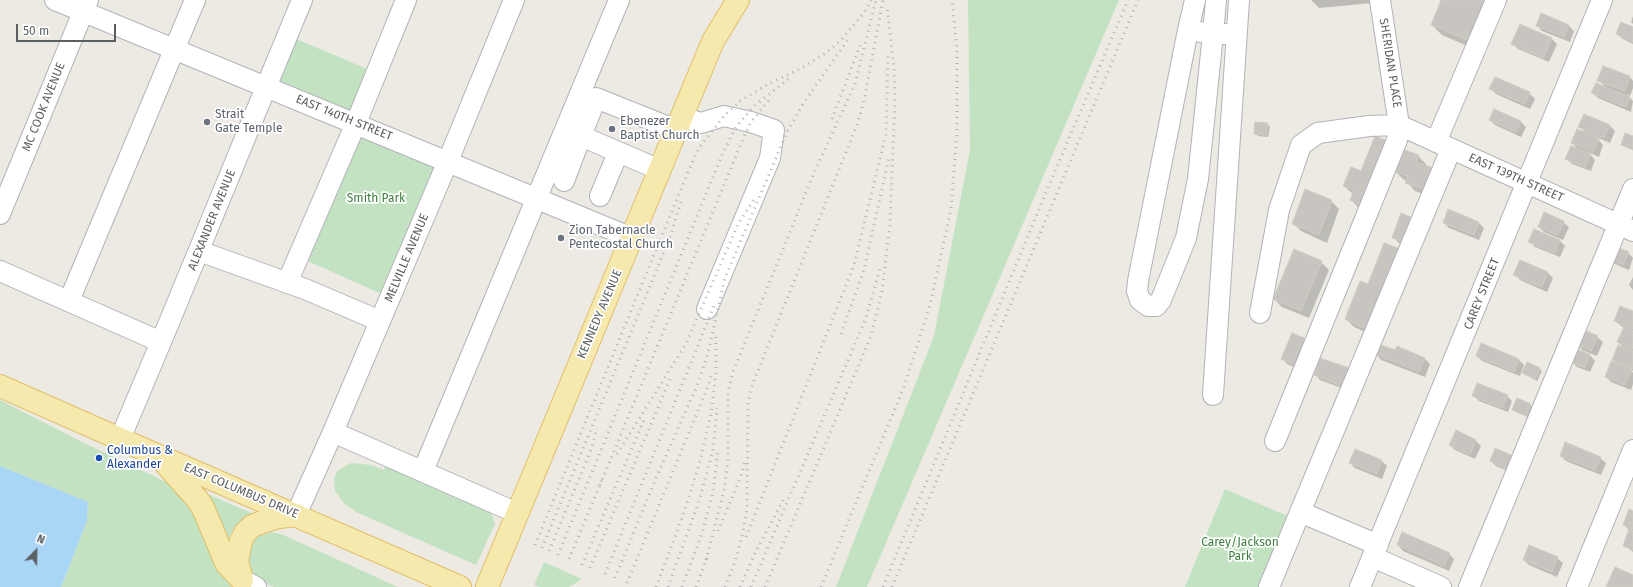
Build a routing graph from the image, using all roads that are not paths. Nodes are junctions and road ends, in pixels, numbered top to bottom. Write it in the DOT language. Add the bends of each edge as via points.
graph roads {
  1 [pos="56,0"];
  2 [pos="195,0"];
  3 [pos="302,0"];
  4 [pos="406,0"];
  5 [pos="514,0"];
  6 [pos="618,0"];
  7 [pos="738,0"];
  8 [pos="1195,0"];
  9 [pos="1216,0"];
  10 [pos="1239,0"];
  11 [pos="1380,0"];
  12 [pos="1496,0"];
  13 [pos="1602,0"];
  14 [pos="86,6"];
  15 [pos="1188,30"];
  16 [pos="1213,34"];
  17 [pos="1236,34"];
  18 [pos="175,49"];
  19 [pos="266,87"];
  20 [pos="356,123"];
  21 [pos="679,123"];
  22 [pos="1399,125"];
  23 [pos="581,136"];
  24 [pos="1443,145"];
  25 [pos="618,153"];
  26 [pos="448,161"];
  27 [pos="660,170"];
  28 [pos="564,180"];
  29 [pos="1527,183"];
  30 [pos="1633,189"];
  31 [pos="600,196"];
  32 [pos="536,198"];
  33 [pos="0,214"];
  34 [pos="1626,227"];
  35 [pos="632,238"];
  36 [pos="199,251"];
  37 [pos="0,270"];
  38 [pos="287,283"];
  39 [pos="69,301"];
  40 [pos="707,309"];
  41 [pos="1260,313"];
  42 [pos="380,322"];
  43 [pos="161,342"];
  44 [pos="0,386"];
  45 [pos="1213,395"];
  46 [pos="333,432"];
  47 [pos="120,439"];
  48 [pos="1276,441"];
  49 [pos="1633,450"];
  50 [pos="158,456"];
  51 [pos="423,471"];
  52 [pos="1300,512"];
  53 [pos="517,513"];
  54 [pos="296,515"];
  55 [pos="1375,551"];
  56 [pos="450,583"];
  57 [pos="249,584"];
  58 [pos="487,587"];
  59 [pos="1269,587"];
  60 [pos="1360,587"];
  61 [pos="1441,587"];
  62 [pos="1469,587"];
  63 [pos="1577,587"];
  1 -- 14 [label="street, EAST 140TH STREET"];
  2 -- 18 [label="street"];
  3 -- 19 [label="street, ALEXANDER AVENUE"];
  4 -- 20 [label="street"];
  5 -- 26 [label="street, MELVILLE AVENUE"];
  6 -- 32 [label="street"];
  7 -- 21 [label="main road, KENNEDY AVENUE" via="713,42"];
  8 -- 15 [label="street"];
  9 -- 16 [label="street"];
  10 -- 17 [label="street"];
  11 -- 22 [label="street, SHERIDAN PLACE"];
  12 -- 24 [label="street"];
  13 -- 29 [label="street, CAREY STREET"];
  14 -- 18 [label="street, EAST 140TH STREET"];
  14 -- 33 [label="street, MC COOK AVENUE"];
  15 -- 16 [label="street"];
  15 -- 16 [label="street" via="1138,281 1137,291 1140,300 1148,306 1156,306 1161,300 1186,238 1198,179"];
  16 -- 17 [label="street"];
  17 -- 45 [label="street"];
  18 -- 19 [label="street, EAST 140TH STREET"];
  18 -- 39 [label="street"];
  19 -- 20 [label="street, EAST 140TH STREET"];
  19 -- 36 [label="street, ALEXANDER AVENUE"];
  20 -- 26 [label="street, EAST 140TH STREET"];
  20 -- 38 [label="street"];
  21 -- 23 [label="street" via="596,98"];
  21 -- 27 [label="main road, KENNEDY AVENUE"];
  21 -- 40 [label="street" via="701,124 724,116 774,130 770,158"];
  22 -- 24 [label="street, EAST 139TH STREET"];
  22 -- 41 [label="street" via="1318,133 1301,145 1278,210"];
  22 -- 48 [label="street, SHERIDAN PLACE" via="1397,140"];
  23 -- 25 [label="street"];
  23 -- 28 [label="street"];
  24 -- 29 [label="street, EAST 139TH STREET"];
  24 -- 52 [label="street"];
  25 -- 27 [label="street"];
  25 -- 31 [label="street"];
  26 -- 32 [label="street, EAST 140TH STREET"];
  26 -- 42 [label="street, MELVILLE AVENUE"];
  27 -- 35 [label="main road, KENNEDY AVENUE"];
  29 -- 34 [label="street, EAST 139TH STREET"];
  29 -- 55 [label="street, CAREY STREET"];
  30 -- 34 [label="street"];
  32 -- 35 [label="street, EAST 140TH STREET"];
  32 -- 51 [label="street"];
  34 -- 62 [label="street"];
  35 -- 53 [label="main road, KENNEDY AVENUE"];
  36 -- 38 [label="street"];
  36 -- 43 [label="street, ALEXANDER AVENUE"];
  37 -- 39 [label="street"];
  38 -- 42 [label="street"];
  39 -- 43 [label="street"];
  42 -- 46 [label="street, MELVILLE AVENUE"];
  43 -- 47 [label="street, ALEXANDER AVENUE"];
  44 -- 47 [label="main road, EAST COLUMBUS DRIVE"];
  46 -- 51 [label="street"];
  46 -- 54 [label="street, MELVILLE AVENUE"];
  47 -- 50 [label="main road, EAST COLUMBUS DRIVE"];
  49 -- 63 [label="street"];
  50 -- 54 [label="main road, EAST COLUMBUS DRIVE"];
  50 -- 57 [label="main road" via="198,500 226,563"];
  51 -- 53 [label="street"];
  52 -- 55 [label="street"];
  52 -- 59 [label="street"];
  53 -- 58 [label="main road, KENNEDY AVENUE"];
  54 -- 56 [label="main road, EAST COLUMBUS DRIVE"];
  54 -- 57 [label="main road" via="265,521 252,526 245,533 237,561"];
  55 -- 60 [label="street, CAREY STREET"];
  55 -- 61 [label="street"];
}
